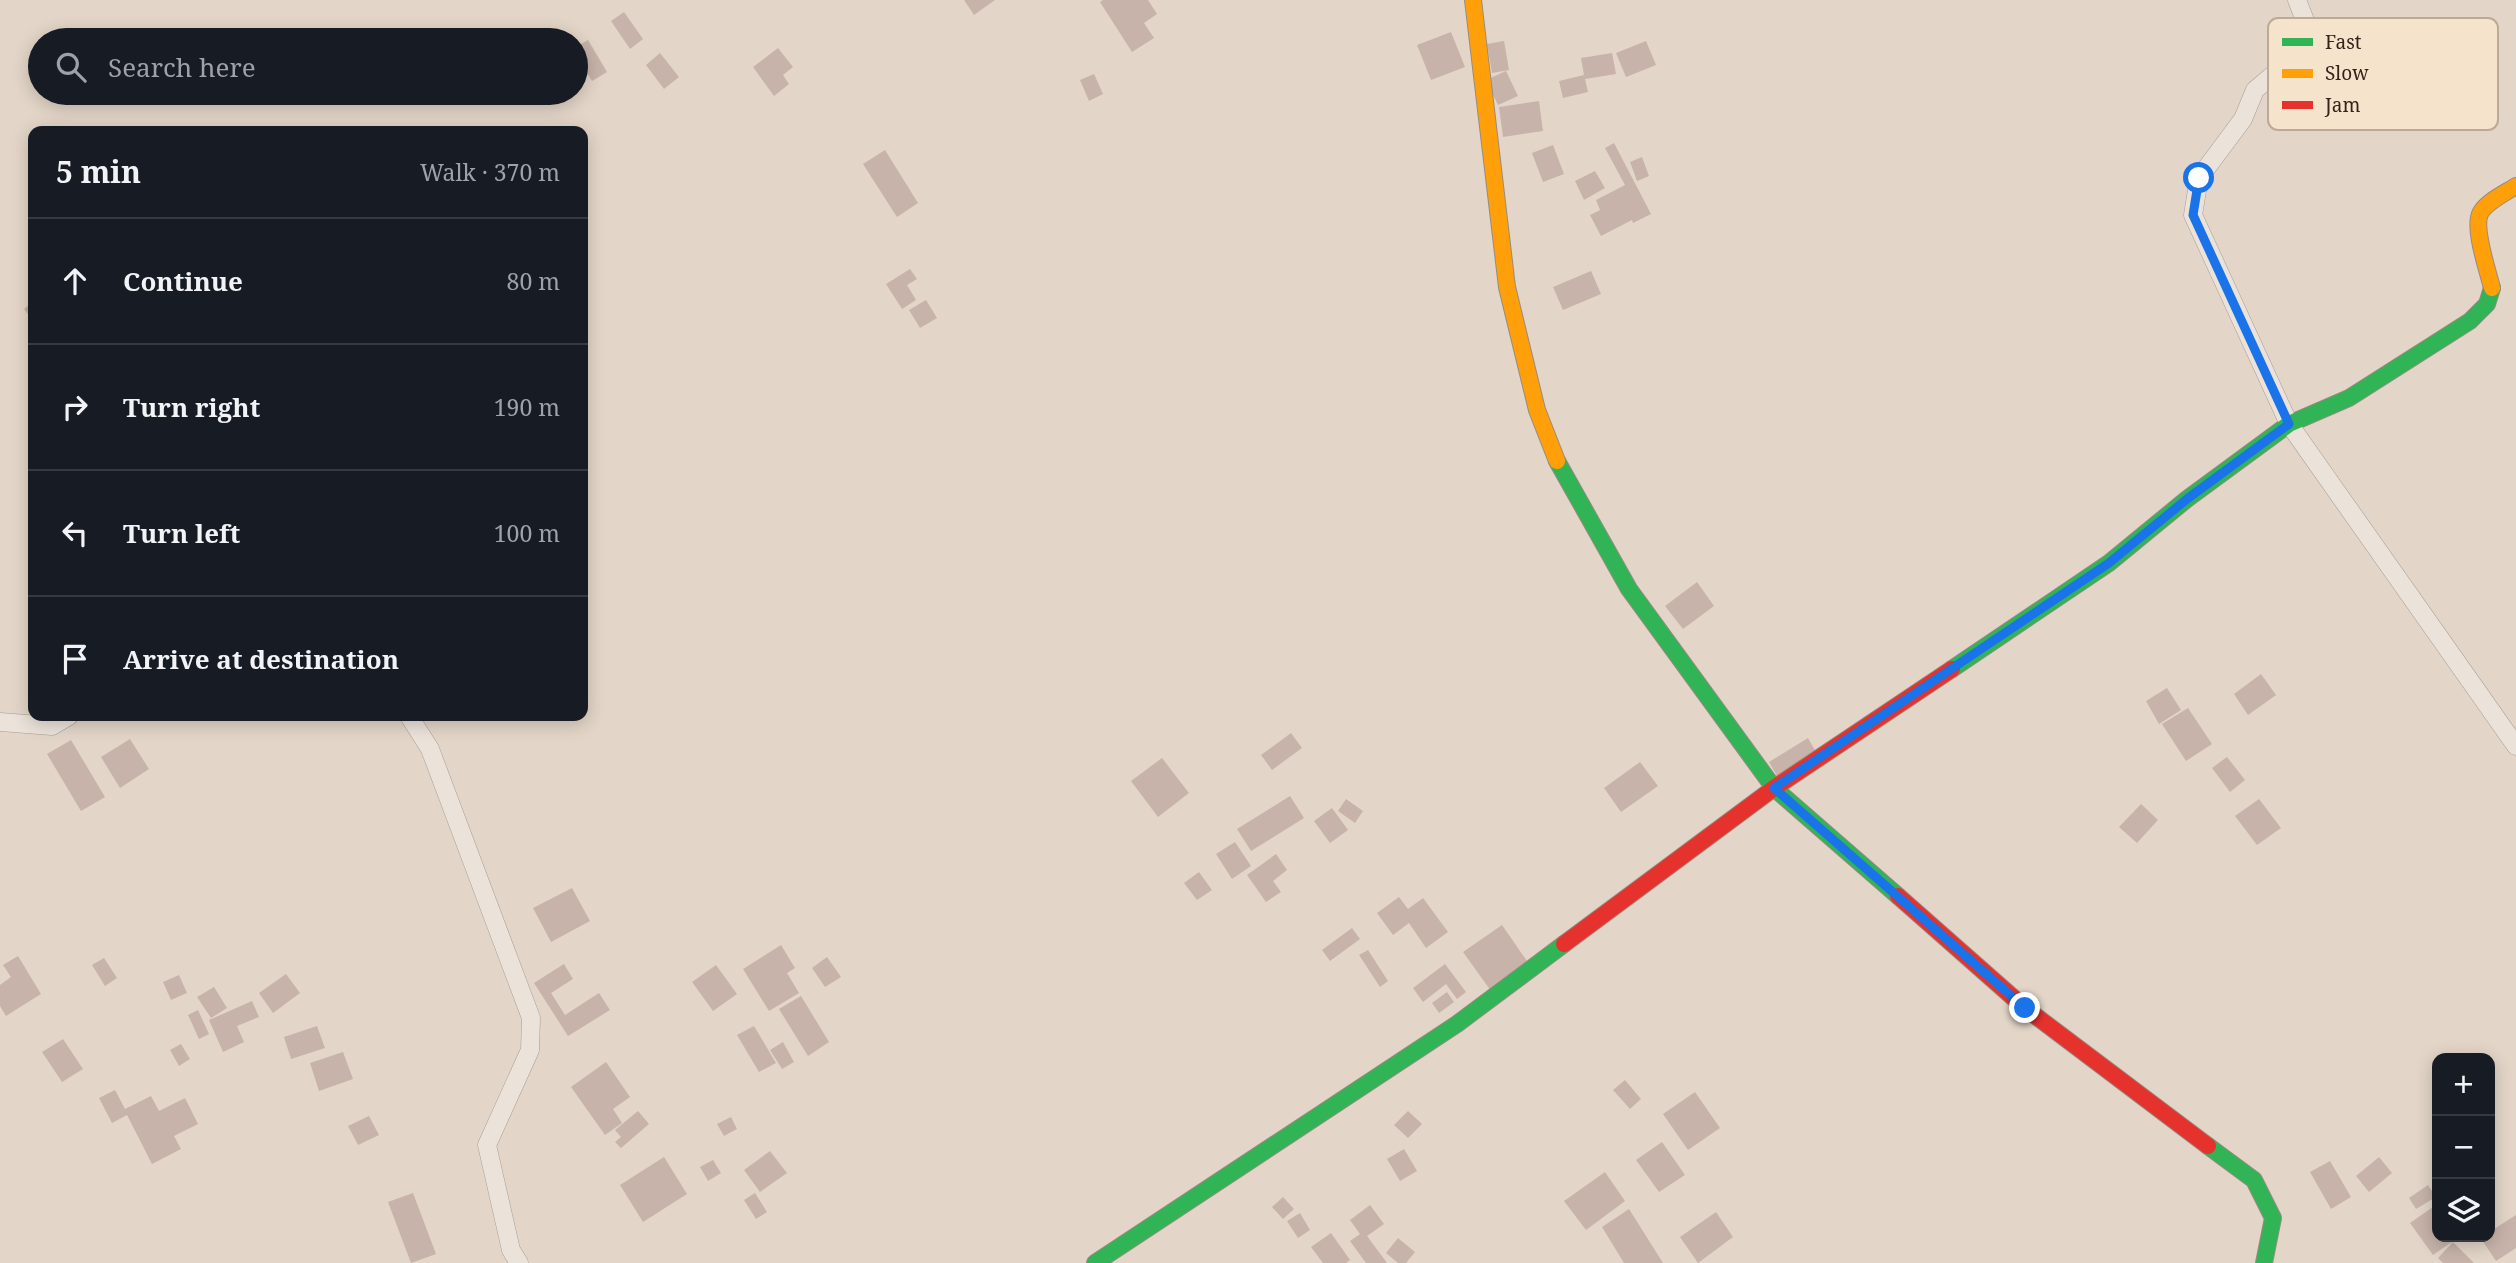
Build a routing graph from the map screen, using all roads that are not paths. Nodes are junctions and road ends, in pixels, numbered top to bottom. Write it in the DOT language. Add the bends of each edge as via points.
graph roads {
  1 [pos="1473,0"];
  2 [pos="2297,0"];
  3 [pos="2304,18"];
  4 [pos="2268,79"];
  5 [pos="2516,186"];
  6 [pos="2289,424"];
  7 [pos="60,721"];
  8 [pos="412,721"];
  9 [pos="0,722"];
  10 [pos="2516,746"];
  11 [pos="1774,788"];
  12 [pos="519,1263"];
  13 [pos="1095,1263"];
  14 [pos="2264,1263"];
  1 -- 11 [label="street" via="1507,287 1537,410 1559,466 1629,589"];
  2 -- 3 [label="street"];
  4 -- 6 [label="street" via="2255,90 2243,119 2199,178 2193,215"];
  5 -- 6 [label="street" via="2480,214 2477,226 2492,288 2487,304 2470,321 2349,398"];
  6 -- 10 [label="street"];
  6 -- 11 [label="street" via="2109,563"];
  7 -- 9 [label="street" via="52,726"];
  8 -- 12 [label="street" via="430,749 531,1018 530,1050 487,1145 511,1250"];
  11 -- 13 [label="street" via="1457,1024"];
  11 -- 14 [label="street" via="2025,1008 2254,1180 2273,1218"];
}
